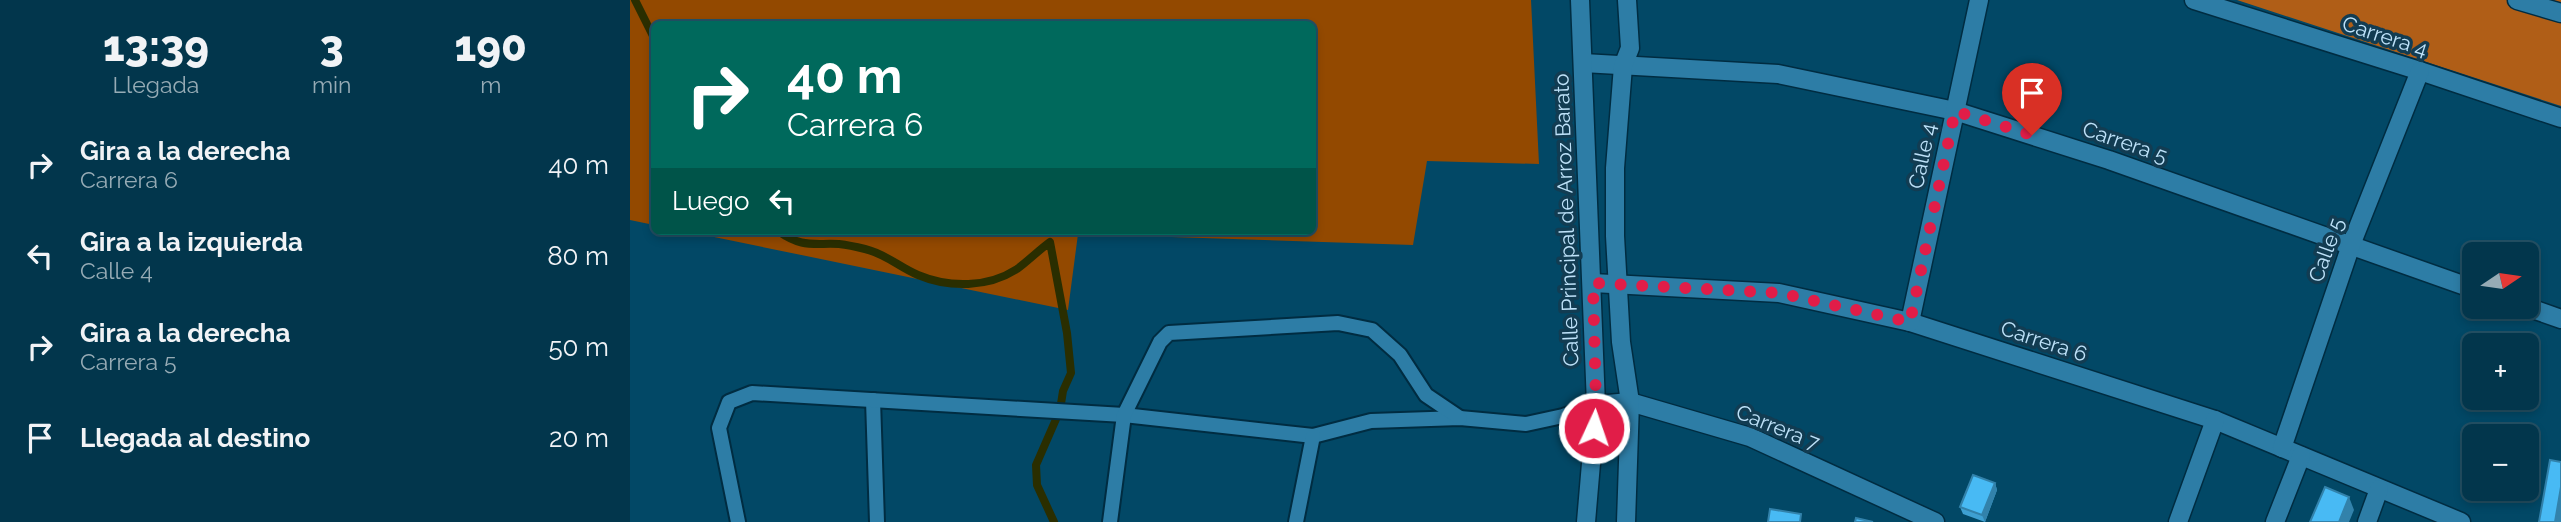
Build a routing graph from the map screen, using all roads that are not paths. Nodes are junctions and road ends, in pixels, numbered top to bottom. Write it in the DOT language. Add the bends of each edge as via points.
graph roads {
  1 [pos="1580,0"];
  2 [pos="1627,0"];
  3 [pos="1979,0"];
  4 [pos="2194,0"];
  5 [pos="2518,0"];
  6 [pos="2222,3"];
  7 [pos="2561,13"];
  8 [pos="1583,64"];
  9 [pos="1623,66"];
  10 [pos="2420,71"];
  11 [pos="1955,111"];
  12 [pos="2561,118"];
  13 [pos="2351,245"];
  14 [pos="1593,283"];
  15 [pos="1618,284"];
  16 [pos="2462,285"];
  17 [pos="2539,311"];
  18 [pos="2561,319"];
  19 [pos="1910,322"];
  20 [pos="873,400"];
  21 [pos="1630,402"];
  22 [pos="1596,405"];
  23 [pos="1124,415"];
  24 [pos="1460,418"];
  25 [pos="2215,421"];
  26 [pos="1313,436"];
  27 [pos="2282,448"];
  28 [pos="2301,456"];
  29 [pos="2379,489"];
  30 [pos="738,522"];
  31 [pos="877,522"];
  32 [pos="1110,522"];
  33 [pos="1296,522"];
  34 [pos="1586,522"];
  35 [pos="1626,522"];
  36 [pos="1935,522"];
  37 [pos="2178,522"];
  38 [pos="2275,522"];
  39 [pos="2367,522"];
  40 [pos="2462,522"];
  1 -- 8 [label="street, Calle Principal de Arroz Barato"];
  2 -- 9 [label="street" via="1630,48"];
  3 -- 11 [label="street, Calle 4"];
  4 -- 6 [label="street, Carrera 4"];
  5 -- 7 [label="street"];
  6 -- 10 [label="street, Carrera 4"];
  8 -- 9 [label="street, Carrera 5"];
  8 -- 14 [label="street, Calle Principal de Arroz Barato"];
  9 -- 11 [label="street, Carrera 5" via="1778,74"];
  9 -- 15 [label="street" via="1615,168"];
  10 -- 12 [label="street, Carrera 4"];
  10 -- 13 [label="street, Calle 5"];
  11 -- 13 [label="street, Carrera 5"];
  11 -- 19 [label="street, Calle 4"];
  13 -- 16 [label="street, Carrera 5"];
  13 -- 27 [label="street, Calle 5"];
  14 -- 15 [label="street, Carrera 6"];
  14 -- 22 [label="street, Calle Principal de Arroz Barato"];
  15 -- 19 [label="street, Carrera 6" via="1779,293"];
  15 -- 21 [label="street" via="1620,342"];
  17 -- 18 [label="street"];
  19 -- 25 [label="street, Carrera 6"];
  20 -- 23 [label="lane"];
  20 -- 30 [label="lane" via="751,393 729,402 719,428"];
  20 -- 31 [label="lane"];
  21 -- 22 [label="street, Carrera 7"];
  21 -- 35 [label="street"];
  21 -- 36 [label="street, Carrera 7" via="1750,437"];
  22 -- 24 [label="lane" via="1526,424"];
  22 -- 34 [label="street, Calle Principal de Arroz Barato"];
  23 -- 24 [label="lane" via="1160,342 1169,333 1338,323 1372,330 1400,355 1426,395"];
  23 -- 26 [label="lane"];
  23 -- 32 [label="lane"];
  24 -- 26 [label="lane" via="1371,421"];
  25 -- 27 [label="street, Carrera 6"];
  25 -- 37 [label="street"];
  26 -- 33 [label="lane"];
  27 -- 28 [label="street, Carrera 6"];
  28 -- 29 [label="street, Carrera 6"];
  28 -- 38 [label="street"];
  29 -- 39 [label="street"];
  29 -- 40 [label="street, Carrera 6"];
}
